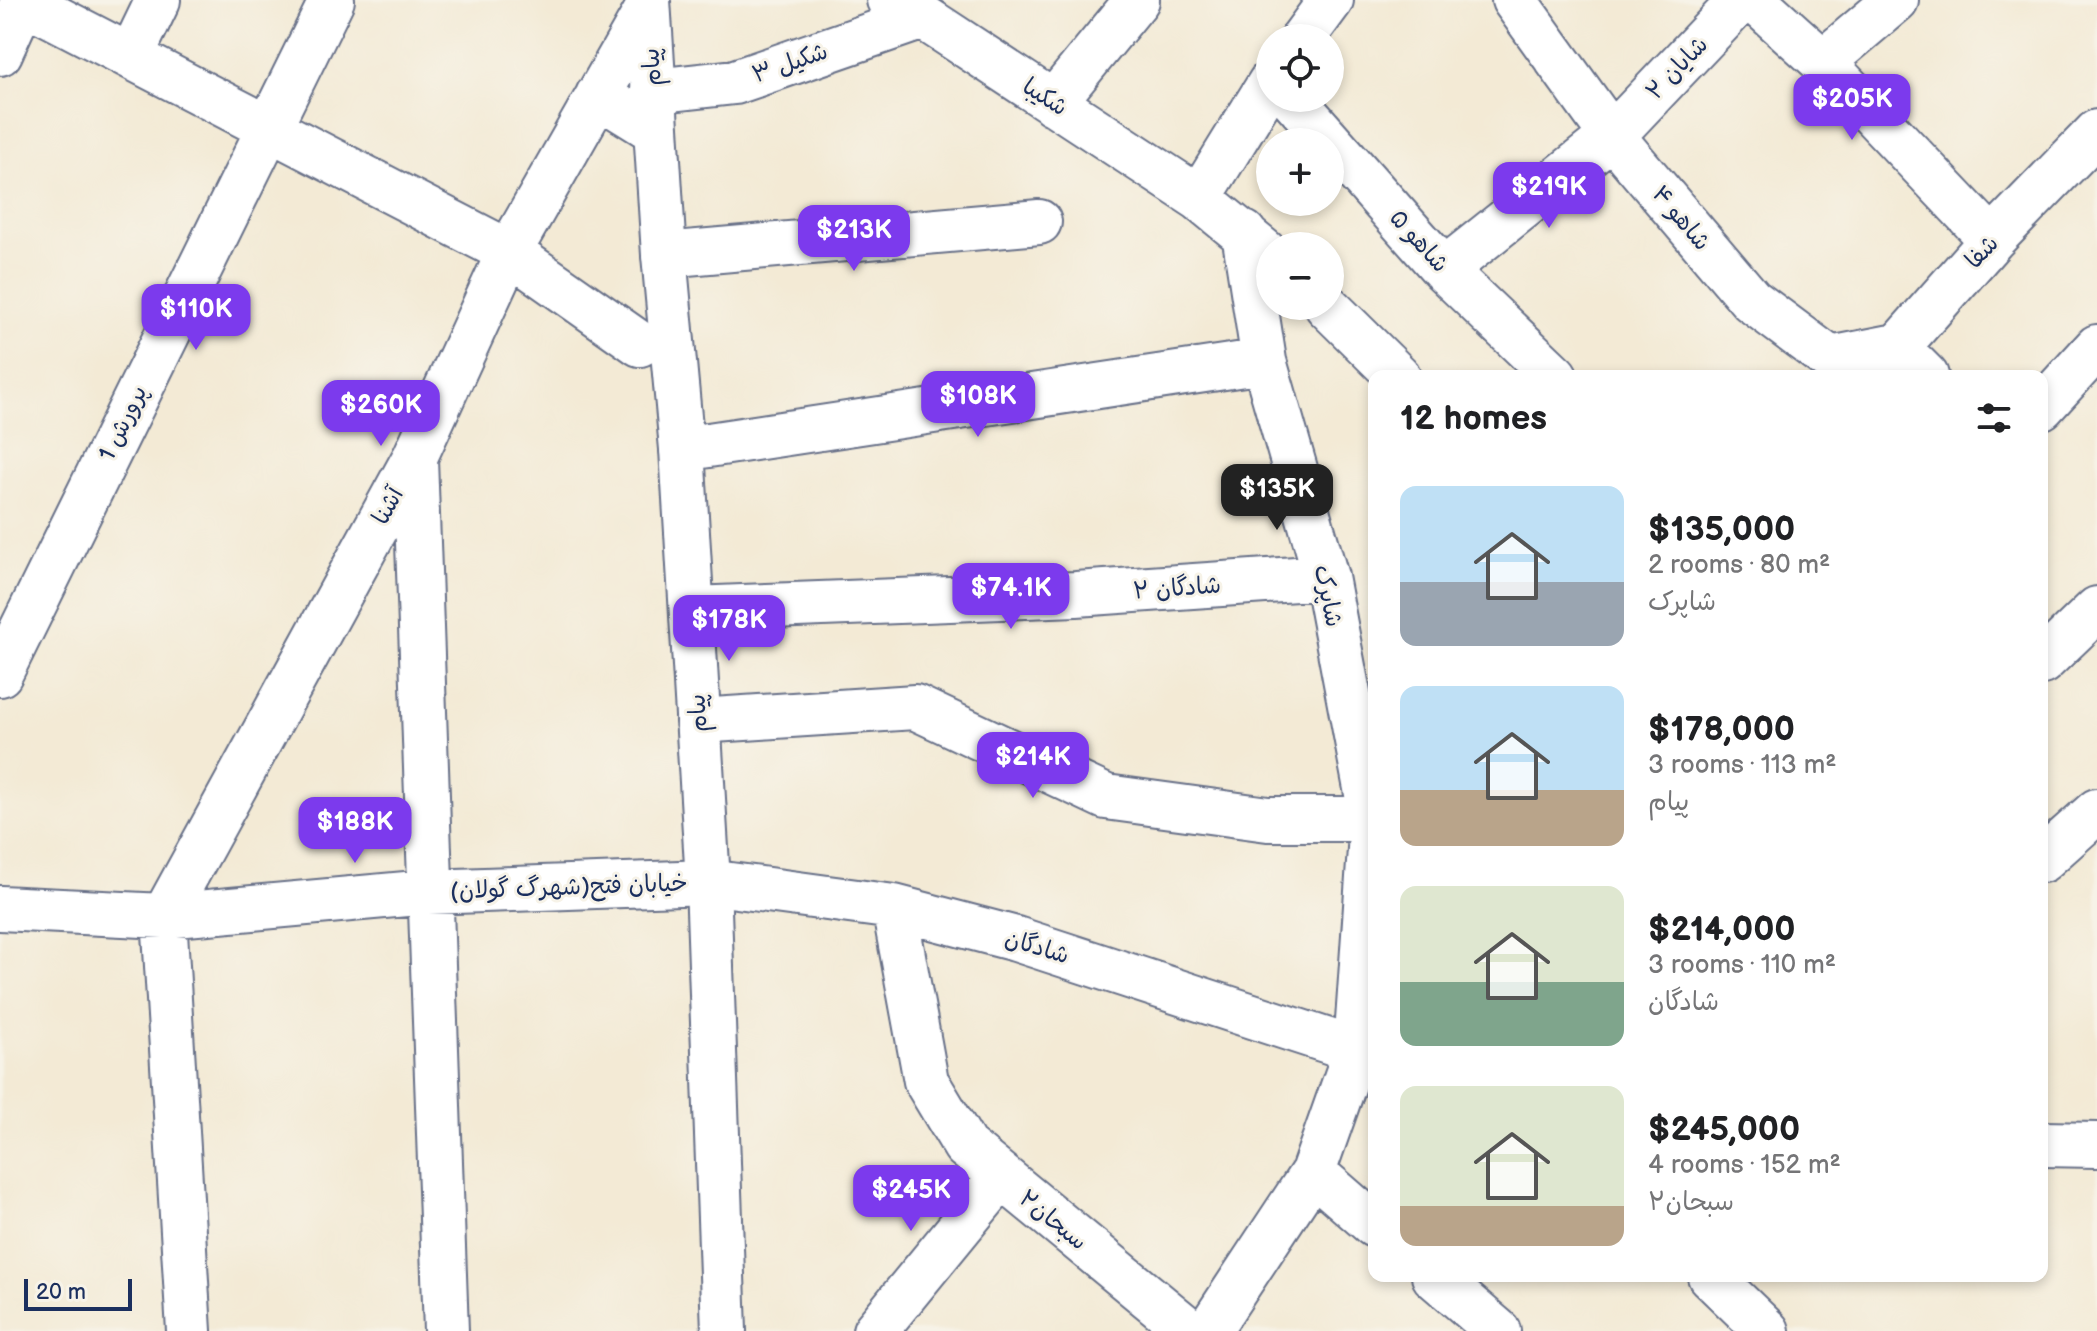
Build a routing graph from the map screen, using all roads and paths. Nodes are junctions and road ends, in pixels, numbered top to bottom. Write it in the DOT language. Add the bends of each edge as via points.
graph roads {
  1 [pos="158,0"];
  2 [pos="332,0"];
  3 [pos="1137,0"];
  4 [pos="1331,0"];
  5 [pos="1514,0"];
  6 [pos="1741,0"];
  7 [pos="1754,0"];
  8 [pos="1896,0"];
  9 [pos="23,1"];
  10 [pos="648,4"];
  11 [pos="915,6"];
  12 [pos="1313,24"];
  13 [pos="0,53"];
  14 [pos="131,56"];
  15 [pos="1823,62"];
  16 [pos="598,95"];
  17 [pos="1053,103"];
  18 [pos="1256,106"];
  19 [pos="655,111"];
  20 [pos="1304,112"];
  21 [pos="269,126"];
  22 [pos="2097,132"];
  23 [pos="1612,136"];
  24 [pos="1199,198"];
  25 [pos="1039,222"];
  26 [pos="1992,240"];
  27 [pos="1256,243"];
  28 [pos="509,252"];
  29 [pos="664,255"];
  30 [pos="1444,270"];
  31 [pos="1262,320"];
  32 [pos="1341,320"];
  33 [pos="640,344"];
  34 [pos="2097,347"];
  35 [pos="1264,361"];
  36 [pos="1898,366"];
  37 [pos="1392,370"];
  38 [pos="1549,370"];
  39 [pos="2048,400"];
  40 [pos="682,449"];
  41 [pos="415,457"];
  42 [pos="1326,577"];
  43 [pos="692,609"];
  44 [pos="2097,609"];
  45 [pos="2048,656"];
  46 [pos="0,674"];
  47 [pos="698,721"];
  48 [pos="1368,794"];
  49 [pos="2096,813"];
  50 [pos="1368,820"];
  51 [pos="2048,855"];
  52 [pos="708,882"];
  53 [pos="428,892"];
  54 [pos="894,907"];
  55 [pos="0,908"];
  56 [pos="164,916"];
  57 [pos="1368,1048"];
  58 [pos="2048,1144"];
  59 [pos="2097,1145"];
  60 [pos="1313,1172"];
  61 [pos="1001,1177"];
  62 [pos="1368,1220"];
  63 [pos="1441,1282"];
  64 [pos="1715,1282"];
  65 [pos="1746,1323"];
  66 [pos="189,1331"];
  67 [pos="446,1331"];
  68 [pos="724,1331"];
  69 [pos="875,1331"];
  70 [pos="1190,1331"];
  71 [pos="1208,1331"];
  72 [pos="1498,1331"];
  1 -- 14 [label="street"];
  2 -- 21 [label="street, پرورش 1"];
  3 -- 17 [label="street"];
  4 -- 12 [label="street"];
  5 -- 23 [label="street, شاهو ۴"];
  6 -- 23 [label="street, شایان ۲"];
  7 -- 15 [label="street"];
  8 -- 15 [label="street"];
  9 -- 13 [label="street"];
  9 -- 14 [label="street"];
  10 -- 16 [label="street, آشنا"];
  10 -- 19 [label="street, پیام"];
  11 -- 17 [label="street, شکیبا"];
  11 -- 19 [label="street, شکیل ۳"];
  14 -- 21 [label="street"];
  15 -- 26 [label="street"];
  16 -- 19 [label="street"];
  16 -- 28 [label="street, آشنا"];
  17 -- 24 [label="street, شکیبا"];
  18 -- 24 [label="street"];
  19 -- 29 [label="street, پیام"];
  20 -- 30 [label="street, شاهو ۵"];
  21 -- 28 [label="street"];
  21 -- 46 [label="street, پرورش 1"];
  22 -- 26 [label="street, شفا"];
  23 -- 30 [label="street, شایان ۲"];
  23 -- 36 [label="street, شاهو ۴" via="1751,300 1830,359"];
  24 -- 27 [label="street, شکیبا"];
  25 -- 29 [label="street"];
  26 -- 36 [label="street, شفا"];
  28 -- 33 [label="street"];
  28 -- 41 [label="street, آشنا"];
  29 -- 40 [label="street, پیام"];
  30 -- 38 [label="street, شاهو ۵"];
  31 -- 35 [label="street, شاپرک"];
  32 -- 37 [label="street"];
  34 -- 39 [label="street"];
  35 -- 40 [label="street"];
  35 -- 42 [label="street, شاپرک"];
  40 -- 43 [label="street, پیام"];
  41 -- 53 [label="street"];
  41 -- 56 [label="street, آشنا"];
  42 -- 43 [label="street, شادگان ۲" via="1076,594"];
  42 -- 48 [label="street, شاپرک"];
  43 -- 47 [label="street, پیام"];
  44 -- 45 [label="street"];
  47 -- 50 [label="street" via="915,707 1106,797 1268,819"];
  47 -- 52 [label="street, پیام"];
  49 -- 51 [label="street"];
  52 -- 53 [label="street, خیابان فتح(شهرگ گولان)"];
  52 -- 54 [label="street, شادگان"];
  52 -- 68 [label="street, پیام"];
  53 -- 56 [label="street, خیابان فتح(شهرگ گولان)"];
  53 -- 67 [label="street"];
  54 -- 57 [label="street, شادگان" via="1016,939"];
  54 -- 61 [label="street, سبحان۲" via="926,1081 965,1146"];
  55 -- 56 [label="street, خیابان فتح(شهرگ گولان)"];
  56 -- 66 [label="street"];
  57 -- 60 [label="street, شاپرک"];
  58 -- 59 [label="street"];
  60 -- 62 [label="street"];
  60 -- 71 [label="street, شاپرک"];
  61 -- 69 [label="street"];
  61 -- 70 [label="street, سبحان۲"];
  63 -- 72 [label="street"];
  64 -- 65 [label="street"];
}
